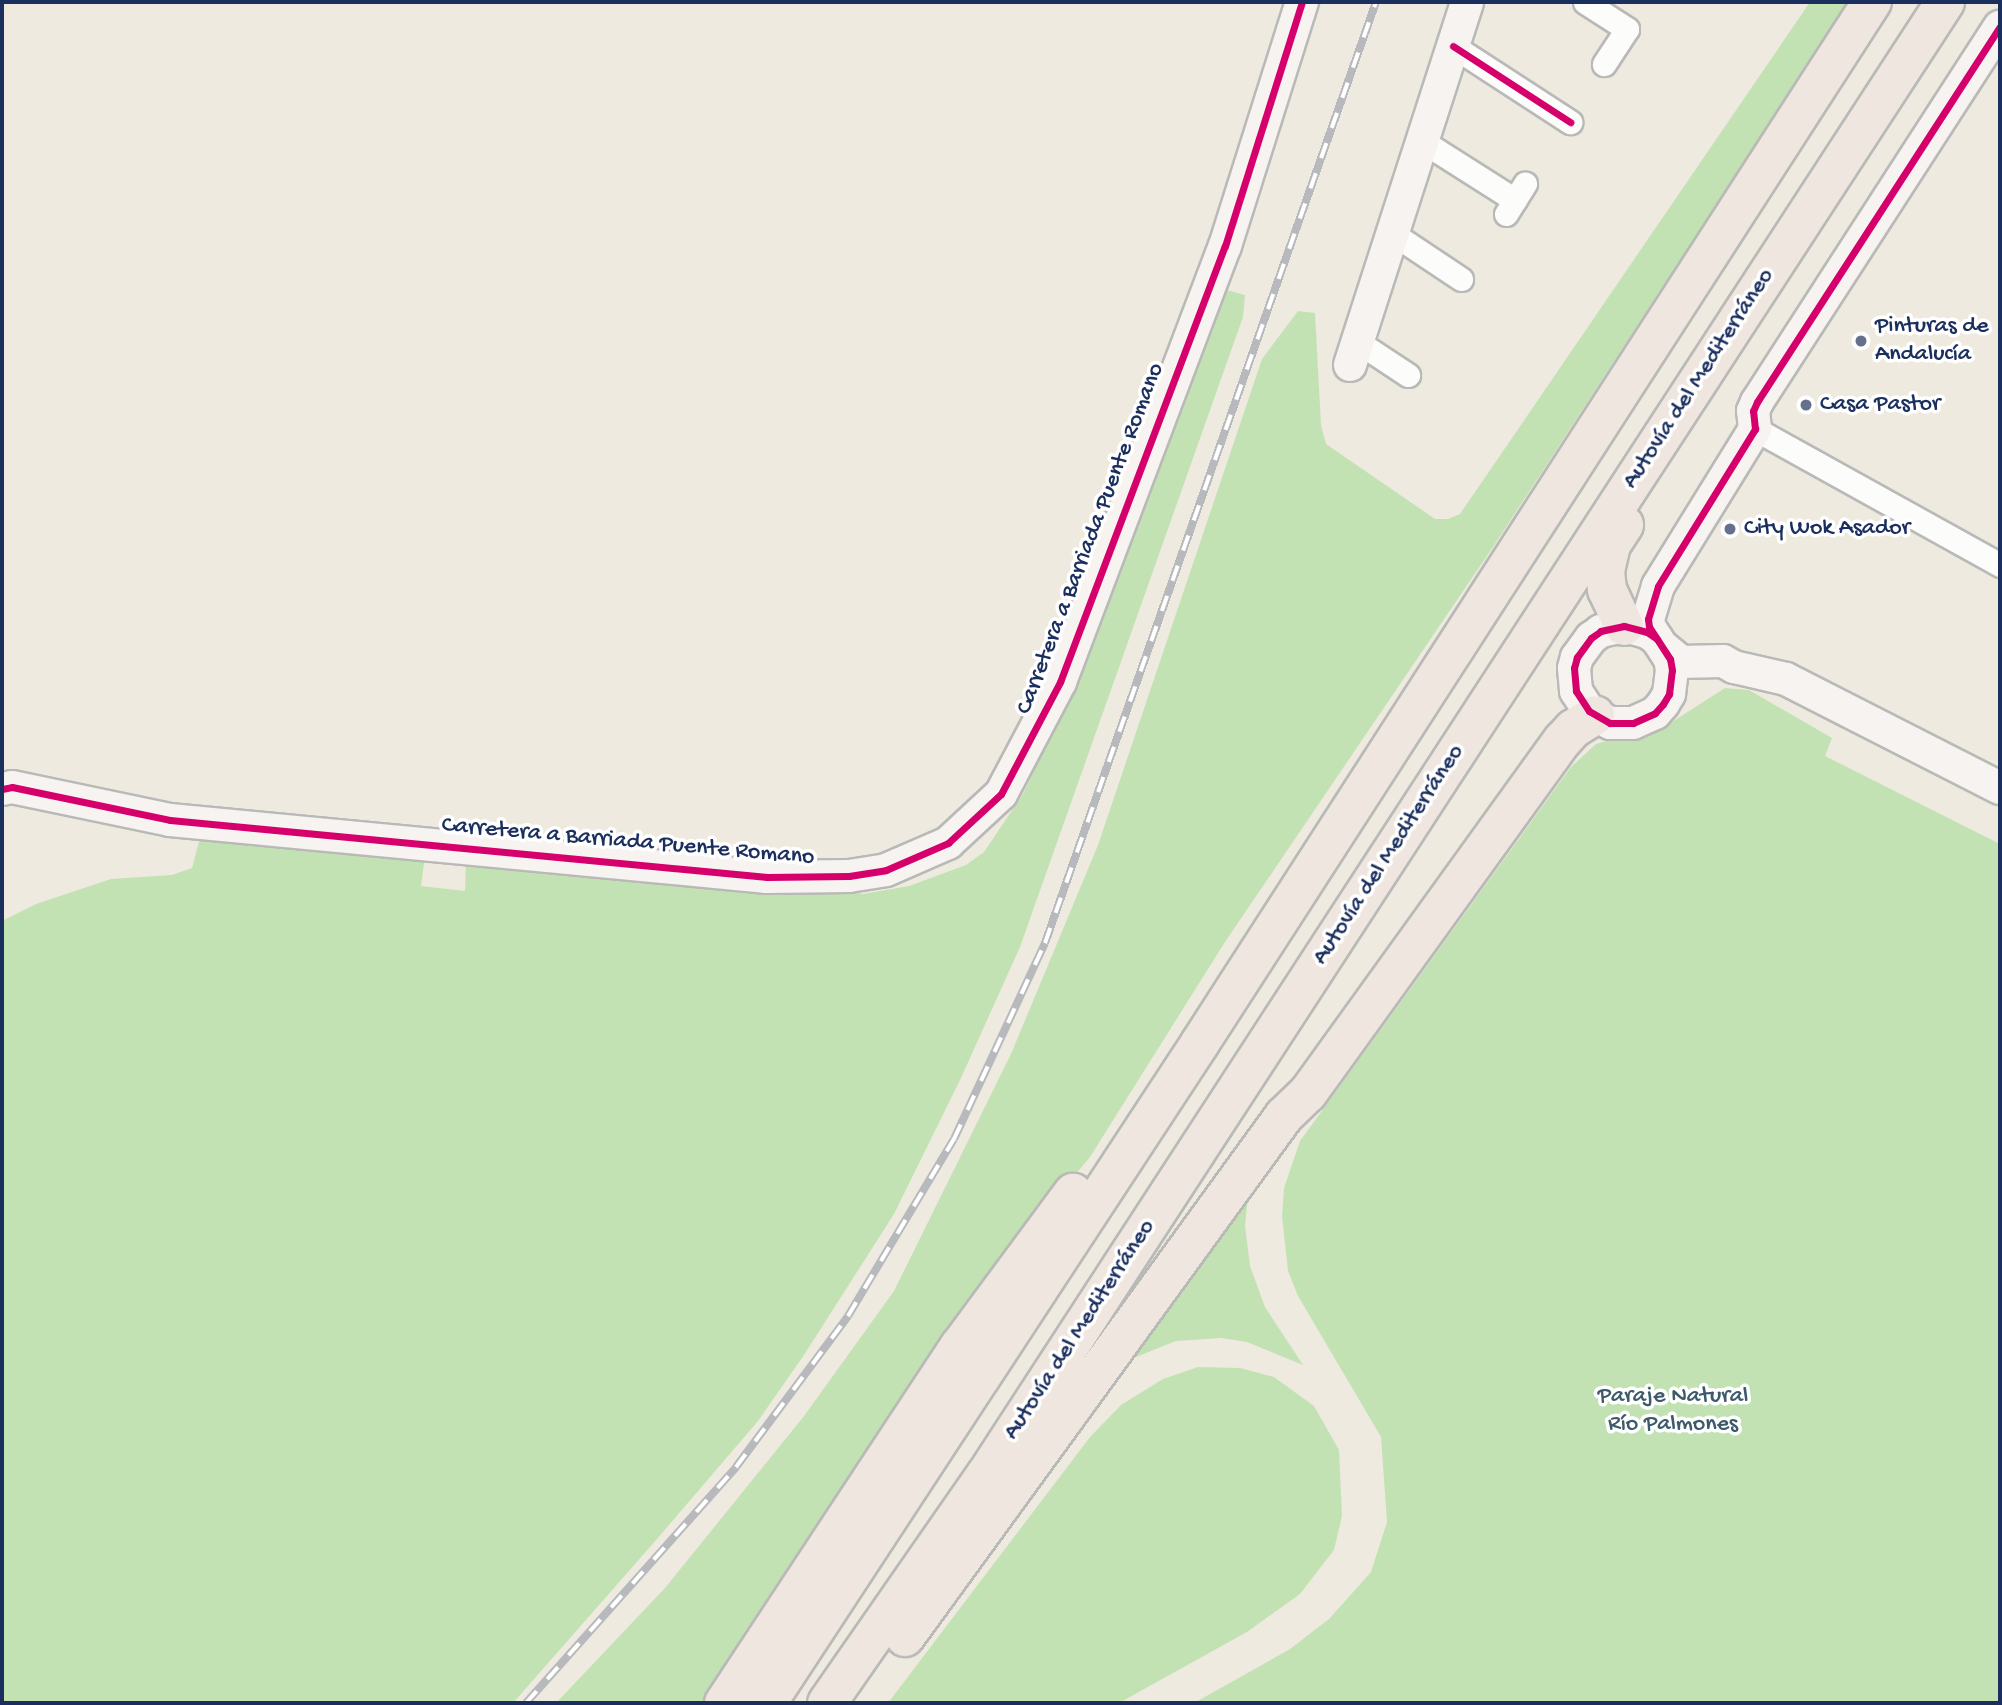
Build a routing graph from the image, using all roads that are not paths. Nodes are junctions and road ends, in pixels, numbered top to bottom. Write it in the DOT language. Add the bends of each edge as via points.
graph roads {
  1 [pos="1302,2"];
  2 [pos="1467,2"];
  3 [pos="1585,2"];
  4 [pos="1872,2"];
  5 [pos="1945,2"];
  6 [pos="2000,27"];
  7 [pos="1453,46"];
  8 [pos="1604,64"];
  9 [pos="1571,121"];
  10 [pos="1422,141"];
  11 [pos="1515,199"];
  12 [pos="1392,233"];
  13 [pos="1461,279"];
  14 [pos="1354,354"];
  15 [pos="1409,374"];
  16 [pos="1685,400"];
  17 [pos="1755,429"];
  18 [pos="2000,565"];
  19 [pos="1648,638"];
  20 [pos="1734,667"];
  21 [pos="1655,713"];
  22 [pos="1595,715"];
  23 [pos="5,780"];
  24 [pos="2000,789"];
  25 [pos="1200,1043"];
  26 [pos="724,1703"];
  27 [pos="767,1703"];
  28 [pos="827,1703"];
  29 [pos="856,1703"];
  1 -- 23 [label="street, Carretera a Barriada Puente Romano" via="1225,246 1060,682 1002,794 948,843 886,870 849,876 767,877 170,820"];
  2 -- 7 [label="street"];
  3 -- 8 [label="street" via="1627,29"];
  4 -- 25 [label="highway"];
  5 -- 16 [label="highway, Autovía del Mediterráneo"];
  6 -- 17 [label="street" via="1757,401"];
  7 -- 9 [label="street"];
  7 -- 10 [label="street"];
  10 -- 11 [label="street"];
  10 -- 12 [label="street"];
  12 -- 13 [label="street"];
  12 -- 14 [label="street"];
  14 -- 15 [label="street"];
  16 -- 19 [label="highway" via="1688,429 1611,545 1605,571 1607,590"];
  16 -- 28 [label="highway, Autovía del Mediterráneo" via="985,1476"];
  17 -- 18 [label="street"];
  17 -- 19 [label="street" via="1658,586 1648,619"];
  19 -- 20 [label="street" via="1681,662 1723,660"];
  19 -- 21 [label="street" via="1672,670 1672,682"];
  19 -- 22 [label="street" via="1601,631 1577,657 1576,691"];
  20 -- 21 [label="street" via="1685,691"];
  20 -- 24 [label="street" via="1786,679"];
  21 -- 22 [label="street" via="1622,724"];
  22 -- 29 [label="highway" via="1563,740 1316,1083 1284,1116"];
  25 -- 26 [label="highway" via="1159,1074 959,1347"];
  25 -- 27 [label="highway"];
}
